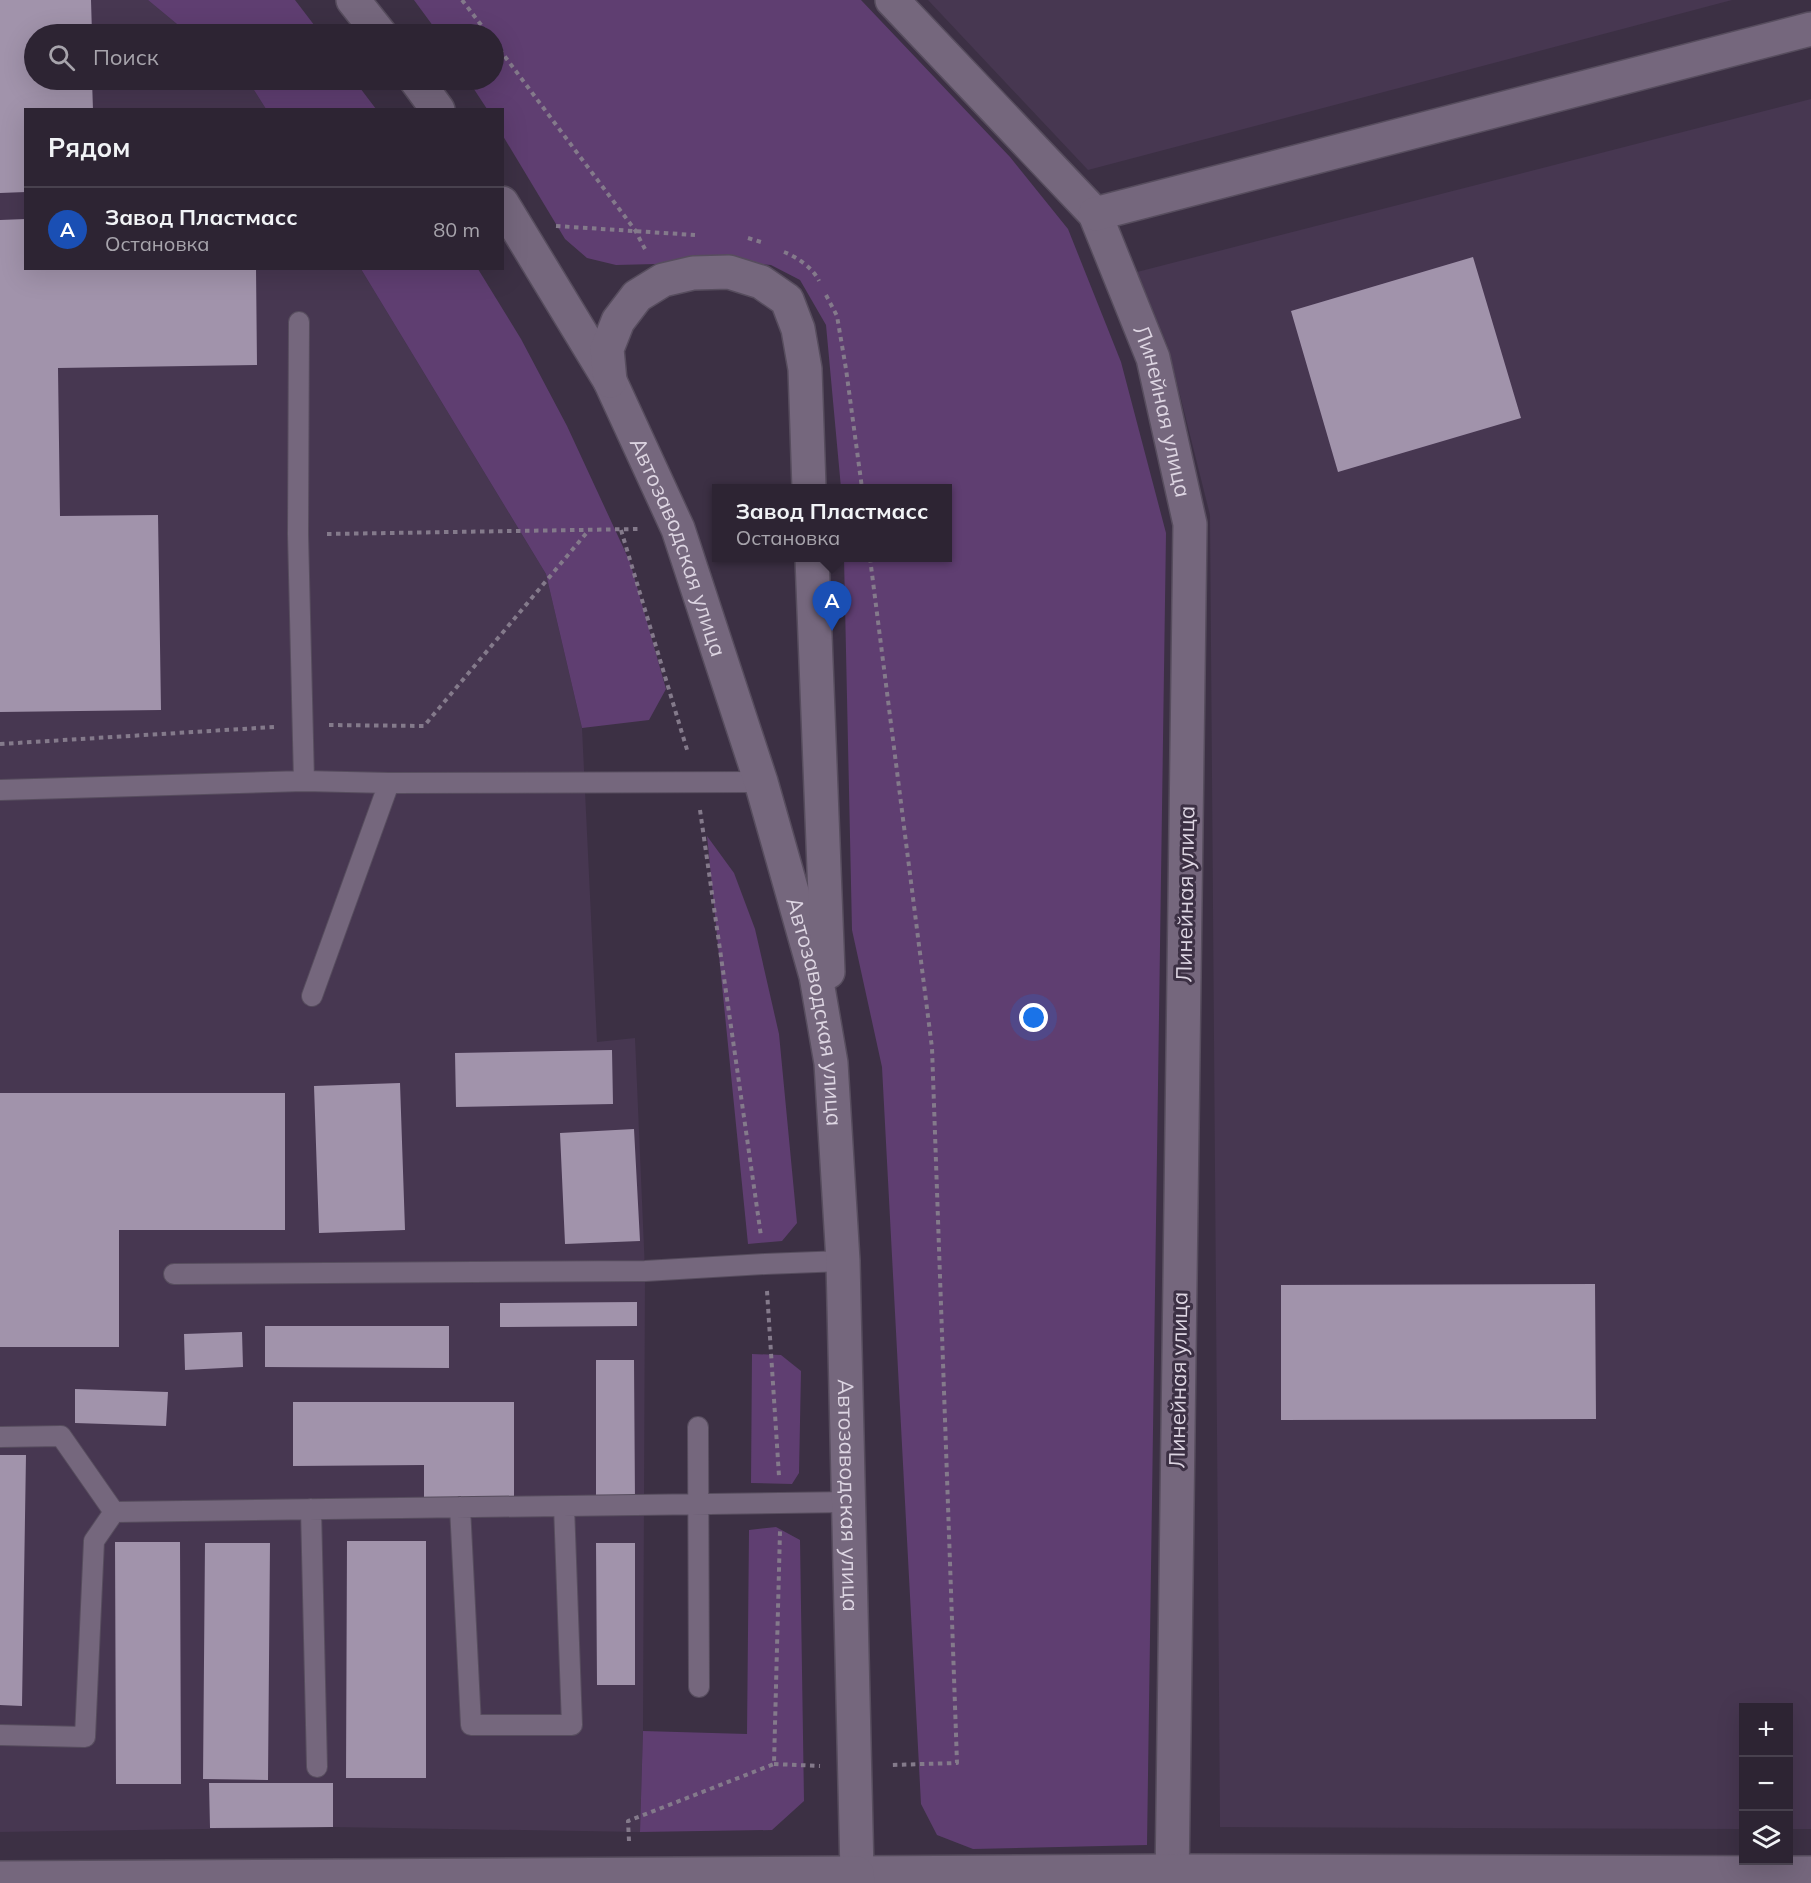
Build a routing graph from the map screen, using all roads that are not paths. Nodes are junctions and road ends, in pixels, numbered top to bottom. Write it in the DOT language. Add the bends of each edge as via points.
graph roads {
  1 [pos="353,0"];
  2 [pos="892,0"];
  3 [pos="372,24"];
  4 [pos="1811,29"];
  5 [pos="423,90"];
  6 [pos="437,108"];
  7 [pos="504,206"];
  8 [pos="1095,214"];
  9 [pos="299,322"];
  10 [pos="610,381"];
  11 [pos="809,484"];
  12 [pos="812,562"];
  13 [pos="304,781"];
  14 [pos="761,782"];
  15 [pos="389,783"];
  16 [pos="0,790"];
  17 [pos="312,996"];
  18 [pos="831,1063"];
  19 [pos="843,1261"];
  20 [pos="174,1274"];
  21 [pos="698,1427"];
  22 [pos="0,1437"];
  23 [pos="850,1502"];
  24 [pos="699,1504"];
  25 [pos="564,1506"];
  26 [pos="460,1507"];
  27 [pos="311,1509"];
  28 [pos="114,1512"];
  29 [pos="699,1687"];
  30 [pos="0,1735"];
  31 [pos="317,1767"];
  32 [pos="1811,1873"];
  33 [pos="1172,1877"];
  34 [pos="0,1878"];
  35 [pos="858,1878"];
  36 [pos="632,1879"];
  1 -- 3 [label="street"];
  2 -- 8 [label="street, Линейная улица"];
  4 -- 8 [label="street"];
  5 -- 6 [label="street"];
  7 -- 10 [label="street, Автозаводская улица"];
  8 -- 33 [label="street, Линейная улица" via="1153,358 1190,524"];
  9 -- 13 [label="lane" via="298,534"];
  10 -- 11 [label="street" via="607,349 618,321 637,296 663,280 693,273 729,272 761,282 787,300 798,329 805,369"];
  10 -- 14 [label="street, Автозаводская улица" via="678,529"];
  12 -- 18 [label="street"];
  13 -- 15 [label="lane"];
  13 -- 16 [label="lane"];
  14 -- 15 [label="lane"];
  14 -- 18 [label="street, Автозаводская улица" via="816,976"];
  15 -- 17 [label="lane"];
  18 -- 19 [label="street, Автозаводская улица"];
  19 -- 20 [label="lane" via="645,1271"];
  19 -- 23 [label="street, Автозаводская улица"];
  21 -- 24 [label="lane"];
  22 -- 28 [label="lane" via="61,1436"];
  23 -- 24 [label="lane"];
  23 -- 35 [label="street, Автозаводская улица"];
  24 -- 25 [label="lane"];
  24 -- 29 [label="lane"];
  25 -- 26 [label="lane"];
  25 -- 26 [label="lane" via="572,1725 471,1725"];
  26 -- 27 [label="lane"];
  27 -- 28 [label="lane"];
  27 -- 31 [label="lane"];
  28 -- 30 [label="lane" via="94,1541 85,1737"];
  32 -- 33 [label="street"];
  33 -- 35 [label="street"];
  34 -- 36 [label="street"];
  35 -- 36 [label="street"];
}
